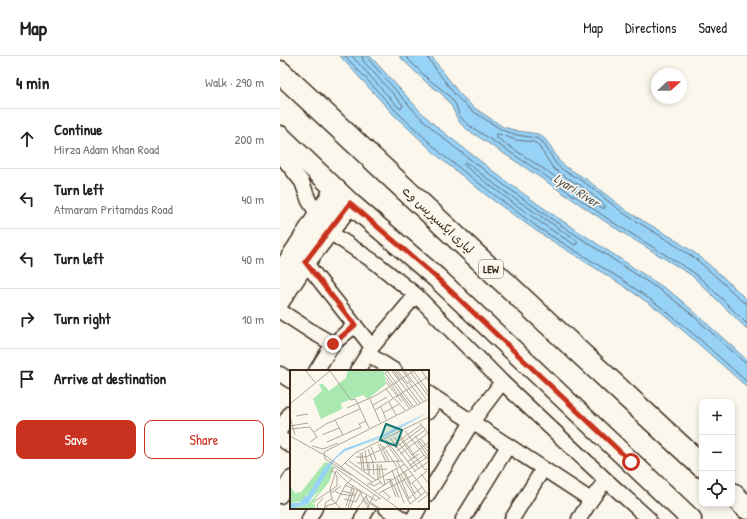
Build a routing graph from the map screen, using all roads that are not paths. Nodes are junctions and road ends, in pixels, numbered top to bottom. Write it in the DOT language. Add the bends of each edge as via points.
graph roads {
  1 [pos="280,72"];
  2 [pos="280,136"];
  3 [pos="286,160"];
  4 [pos="343,197"];
  5 [pos="323,224"];
  6 [pos="305,262"];
  7 [pos="280,275"];
  8 [pos="416,295"];
  9 [pos="280,300"];
  10 [pos="280,311"];
  11 [pos="355,325"];
  12 [pos="333,344"];
  13 [pos="370,350"];
  14 [pos="317,370"];
  15 [pos="358,370"];
  16 [pos="394,370"];
  17 [pos="280,374"];
  18 [pos="290,380"];
  19 [pos="502,382"];
  20 [pos="432,396"];
  21 [pos="429,408"];
  22 [pos="290,414"];
  23 [pos="472,422"];
  24 [pos="280,430"];
  25 [pos="280,438"];
  26 [pos="290,445"];
  27 [pos="508,446"];
  28 [pos="699,463"];
  29 [pos="543,469"];
  30 [pos="290,480"];
  31 [pos="606,480"];
  32 [pos="429,492"];
  33 [pos="280,496"];
  34 [pos="735,497"];
  35 [pos="591,500"];
  36 [pos="747,508"];
  37 [pos="315,509"];
  38 [pos="367,509"];
  39 [pos="388,509"];
  40 [pos="418,509"];
  41 [pos="309,519"];
  42 [pos="362,519"];
  43 [pos="403,519"];
  44 [pos="413,519"];
  45 [pos="463,519"];
  46 [pos="512,519"];
  47 [pos="579,519"];
  48 [pos="649,519"];
  49 [pos="691,519"];
  1 -- 28 [label="highway, لیاری ایکسپریس وے / LEW"];
  2 -- 3 [label="main road"];
  3 -- 4 [label="main road"];
  3 -- 5 [label="street" via="302,182 309,201"];
  4 -- 5 [label="main road"];
  4 -- 49 [label="main road" via="437,278"];
  5 -- 6 [label="main road"];
  5 -- 7 [label="main road"];
  5 -- 8 [label="street"];
  6 -- 9 [label="main road"];
  6 -- 11 [label="street"];
  8 -- 13 [label="street"];
  8 -- 19 [label="street"];
  10 -- 12 [label="street"];
  11 -- 12 [label="street"];
  11 -- 13 [label="street"];
  12 -- 14 [label="street"];
  13 -- 15 [label="street"];
  13 -- 16 [label="street"];
  17 -- 18 [label="street"];
  19 -- 23 [label="street"];
  19 -- 31 [label="street"];
  20 -- 21 [label="street"];
  20 -- 23 [label="street"];
  22 -- 24 [label="street"];
  23 -- 27 [label="street"];
  23 -- 32 [label="street"];
  25 -- 26 [label="street"];
  27 -- 29 [label="street"];
  27 -- 45 [label="street"];
  29 -- 35 [label="street"];
  29 -- 46 [label="street"];
  30 -- 33 [label="street"];
  31 -- 35 [label="street"];
  31 -- 48 [label="street"];
  34 -- 36 [label="highway"];
  35 -- 47 [label="street"];
  37 -- 41 [label="street"];
  38 -- 42 [label="street"];
  39 -- 43 [label="street"];
  40 -- 44 [label="street"];
}
